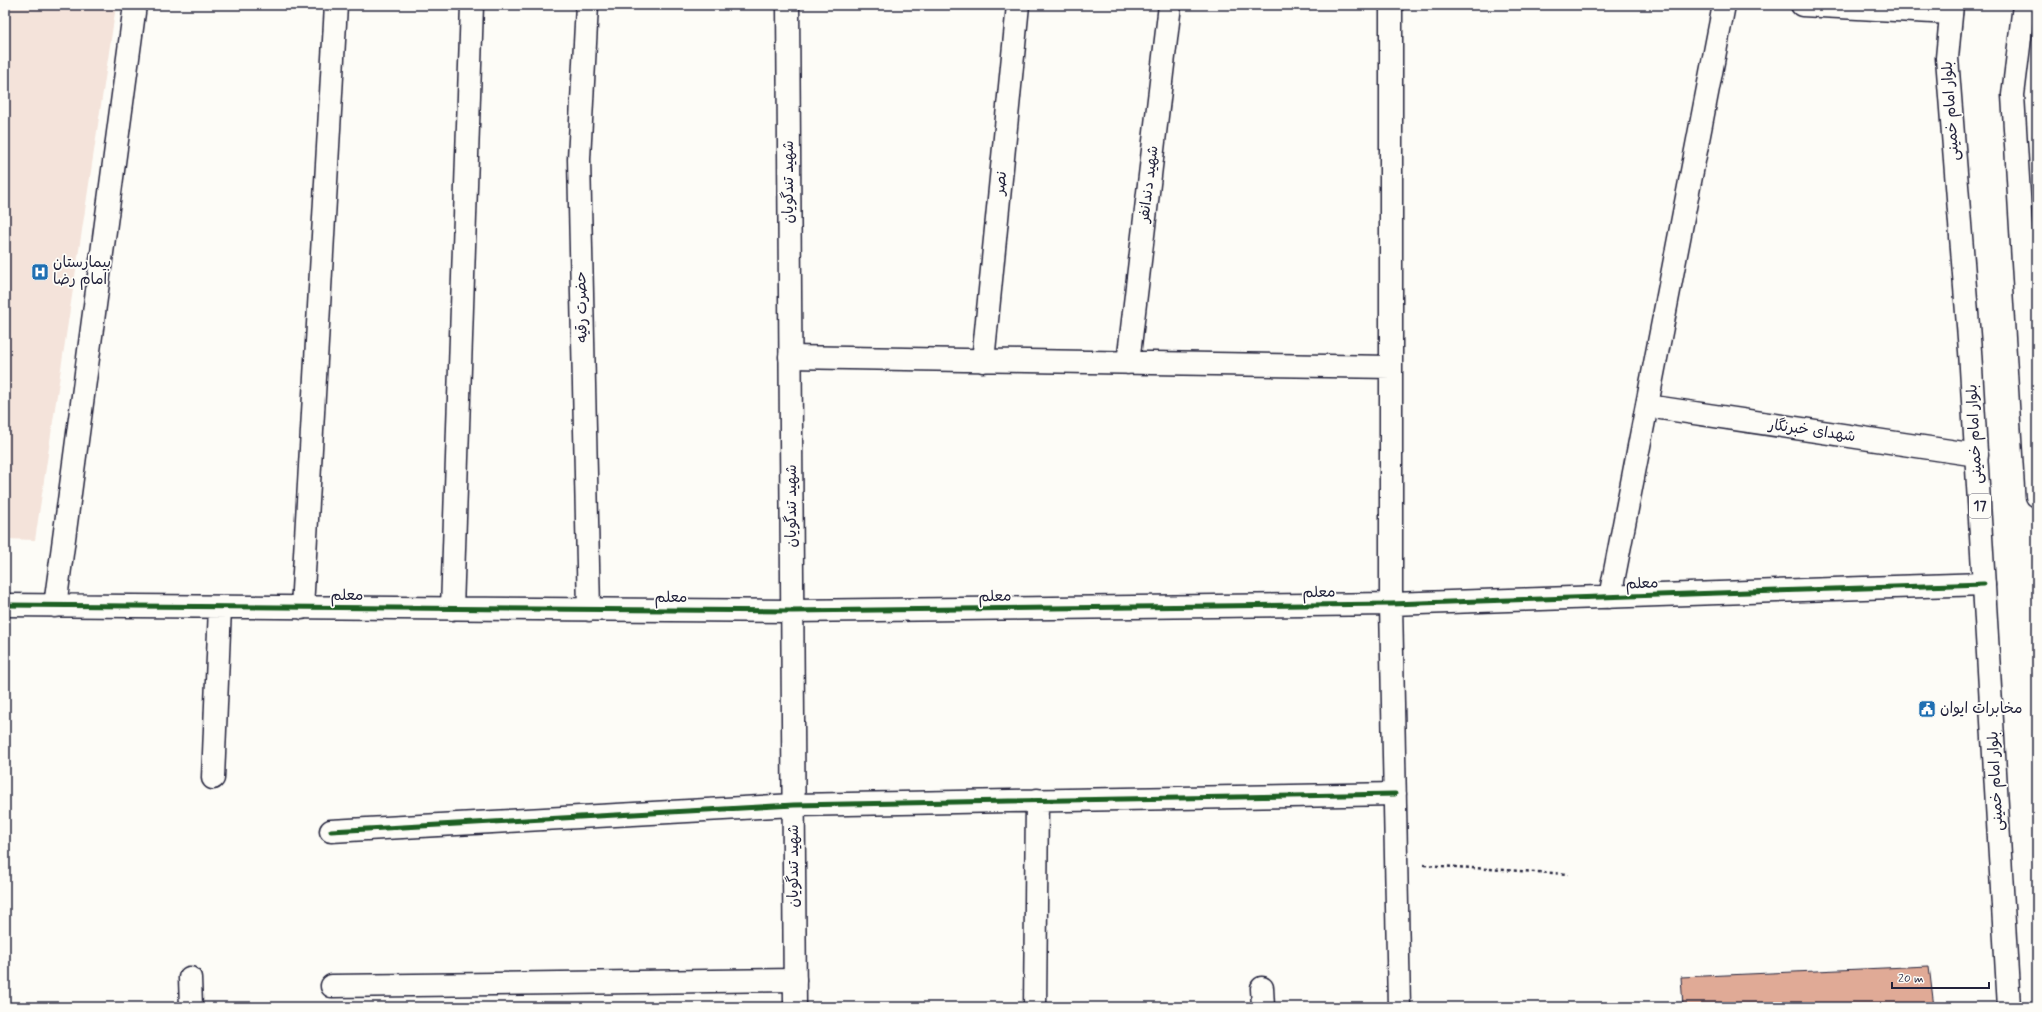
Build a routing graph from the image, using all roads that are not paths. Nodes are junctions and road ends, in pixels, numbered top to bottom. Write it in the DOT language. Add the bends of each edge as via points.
graph roads {
  1 [pos="135,5"];
  2 [pos="336,5"];
  3 [pos="472,5"];
  4 [pos="587,5"];
  5 [pos="788,5"];
  6 [pos="1018,5"];
  7 [pos="1170,5"];
  8 [pos="1391,5"];
  9 [pos="1724,5"];
  10 [pos="1802,5"];
  11 [pos="2024,5"];
  12 [pos="1952,9"];
  13 [pos="790,358"];
  14 [pos="983,361"];
  15 [pos="1128,363"];
  16 [pos="1391,367"];
  17 [pos="1647,406"];
  18 [pos="1977,455"];
  19 [pos="2037,496"];
  20 [pos="1984,584"];
  21 [pos="1610,597"];
  22 [pos="1392,604"];
  23 [pos="5,605"];
  24 [pos="55,606"];
  25 [pos="220,608"];
  26 [pos="302,608"];
  27 [pos="452,609"];
  28 [pos="589,610"];
  29 [pos="792,611"];
  30 [pos="213,778"];
  31 [pos="1395,794"];
  32 [pos="1037,800"];
  33 [pos="794,804"];
  34 [pos="331,831"];
  35 [pos="190,978"];
  36 [pos="795,980"];
  37 [pos="332,986"];
  38 [pos="191,1007"];
  39 [pos="795,1007"];
  40 [pos="1034,1007"];
  41 [pos="1399,1007"];
  42 [pos="2009,1007"];
  1 -- 24 [label="street"];
  2 -- 26 [label="street"];
  3 -- 27 [label="street"];
  4 -- 28 [label="street, حضرت رقیه" via="579,159"];
  5 -- 13 [label="street, شهید تندگویان"];
  6 -- 14 [label="street, نصر"];
  7 -- 15 [label="street, شهید دندانفر"];
  8 -- 16 [label="street"];
  9 -- 17 [label="street"];
  10 -- 12 [label="street"];
  11 -- 19 [label="street" via="2013,95"];
  12 -- 18 [label="street, بلوار امام خمینی / 17" via="1947,58"];
  13 -- 14 [label="street"];
  13 -- 29 [label="street, شهید تندگویان"];
  14 -- 15 [label="street"];
  15 -- 16 [label="street"];
  16 -- 22 [label="street"];
  17 -- 18 [label="street, شهدای خبرنگار"];
  17 -- 21 [label="street"];
  18 -- 20 [label="street, بلوار امام خمینی / 17"];
  20 -- 21 [label="street, معلم"];
  20 -- 42 [label="street, بلوار امام خمینی / 17"];
  21 -- 22 [label="street, معلم"];
  22 -- 29 [label="street, معلم"];
  22 -- 31 [label="street"];
  23 -- 24 [label="street, معلم"];
  24 -- 25 [label="street, معلم"];
  25 -- 26 [label="street, معلم"];
  25 -- 30 [label="street"];
  26 -- 27 [label="street, معلم"];
  27 -- 28 [label="street, معلم"];
  28 -- 29 [label="street, معلم"];
  29 -- 33 [label="street, شهید تندگویان"];
  31 -- 32 [label="street"];
  31 -- 41 [label="street"];
  32 -- 33 [label="street"];
  32 -- 40 [label="street"];
  33 -- 34 [label="street"];
  33 -- 36 [label="street, شهید تندگویان"];
  35 -- 38 [label="street"];
  36 -- 37 [label="street"];
  36 -- 39 [label="street, شهید تندگویان"];
}
